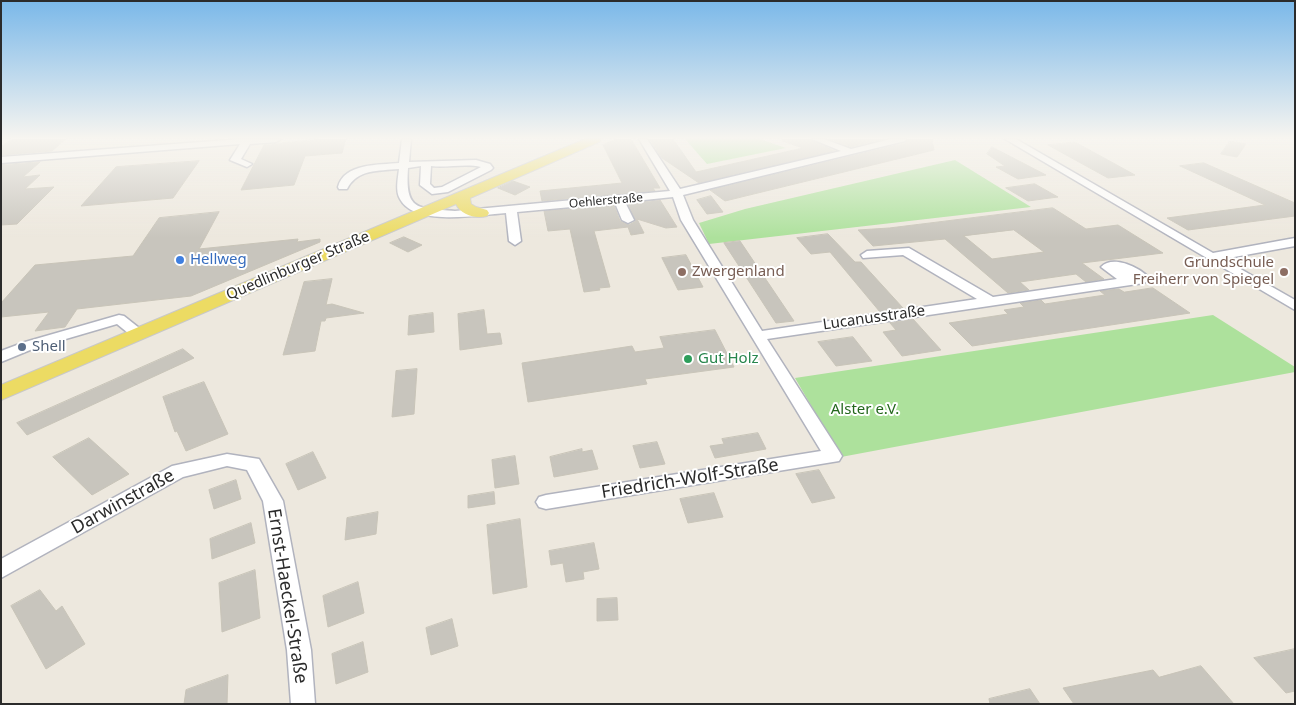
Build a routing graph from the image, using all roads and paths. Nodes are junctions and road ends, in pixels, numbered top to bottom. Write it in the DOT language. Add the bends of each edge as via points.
graph roads {
  1 [pos="353,172"];
  2 [pos="404,172"];
  3 [pos="426,172"];
  4 [pos="480,172"];
  5 [pos="518,172"];
  6 [pos="663,172"];
  7 [pos="769,172"];
  8 [pos="1066,172"];
  9 [pos="343,187"];
  10 [pos="676,194"];
  11 [pos="462,196"];
  12 [pos="619,200"];
  13 [pos="511,210"];
  14 [pos="423,212"];
  15 [pos="482,213"];
  16 [pos="628,220"];
  17 [pos="515,241"];
  18 [pos="1295,242"];
  19 [pos="867,255"];
  20 [pos="1211,257"];
  21 [pos="1129,281"];
  22 [pos="991,302"];
  23 [pos="1295,306"];
  24 [pos="138,334"];
  25 [pos="756,336"];
  26 [pos="1,357"];
  27 [pos="1,393"];
  28 [pos="253,464"];
  29 [pos="546,502"];
  30 [pos="1,569"];
  31 [pos="303,704"];
  1 -- 9 [label="street"];
  2 -- 14 [label="street" via="404,198 411,207"];
  3 -- 4 [label="street" via="425,186 432,191 444,190"];
  5 -- 11 [label="main road, Quedlinburger Straße"];
  6 -- 10 [label="street"];
  7 -- 10 [label="street, Oehlerstraße"];
  8 -- 20 [label="street"];
  10 -- 12 [label="street, Oehlerstraße"];
  10 -- 25 [label="street" via="687,220"];
  11 -- 14 [label="main road, Quedlinburger Straße"];
  11 -- 15 [label="main road" via="464,206"];
  12 -- 13 [label="street, Oehlerstraße"];
  12 -- 16 [label="street"];
  13 -- 15 [label="street, Oehlerstraße"];
  13 -- 17 [label="street"];
  14 -- 15 [label="street, Oehlerstraße" via="443,215"];
  14 -- 24 [label="main road, Quedlinburger Straße"];
  18 -- 20 [label="street"];
  19 -- 22 [label="street" via="905,251"];
  20 -- 23 [label="street"];
  21 -- 22 [label="street, Lucanusstraße"];
  22 -- 25 [label="street, Lucanusstraße"];
  24 -- 26 [label="street" via="119,319"];
  24 -- 27 [label="main road, Quedlinburger Straße"];
  25 -- 29 [label="street, Friedrich-Wolf-Straße" via="833,456"];
  28 -- 30 [label="street, Darwinstraße" via="227,460 178,471"];
  28 -- 31 [label="street, Ernst-Haeckel-Straße" via="273,501 299,650"];
}
